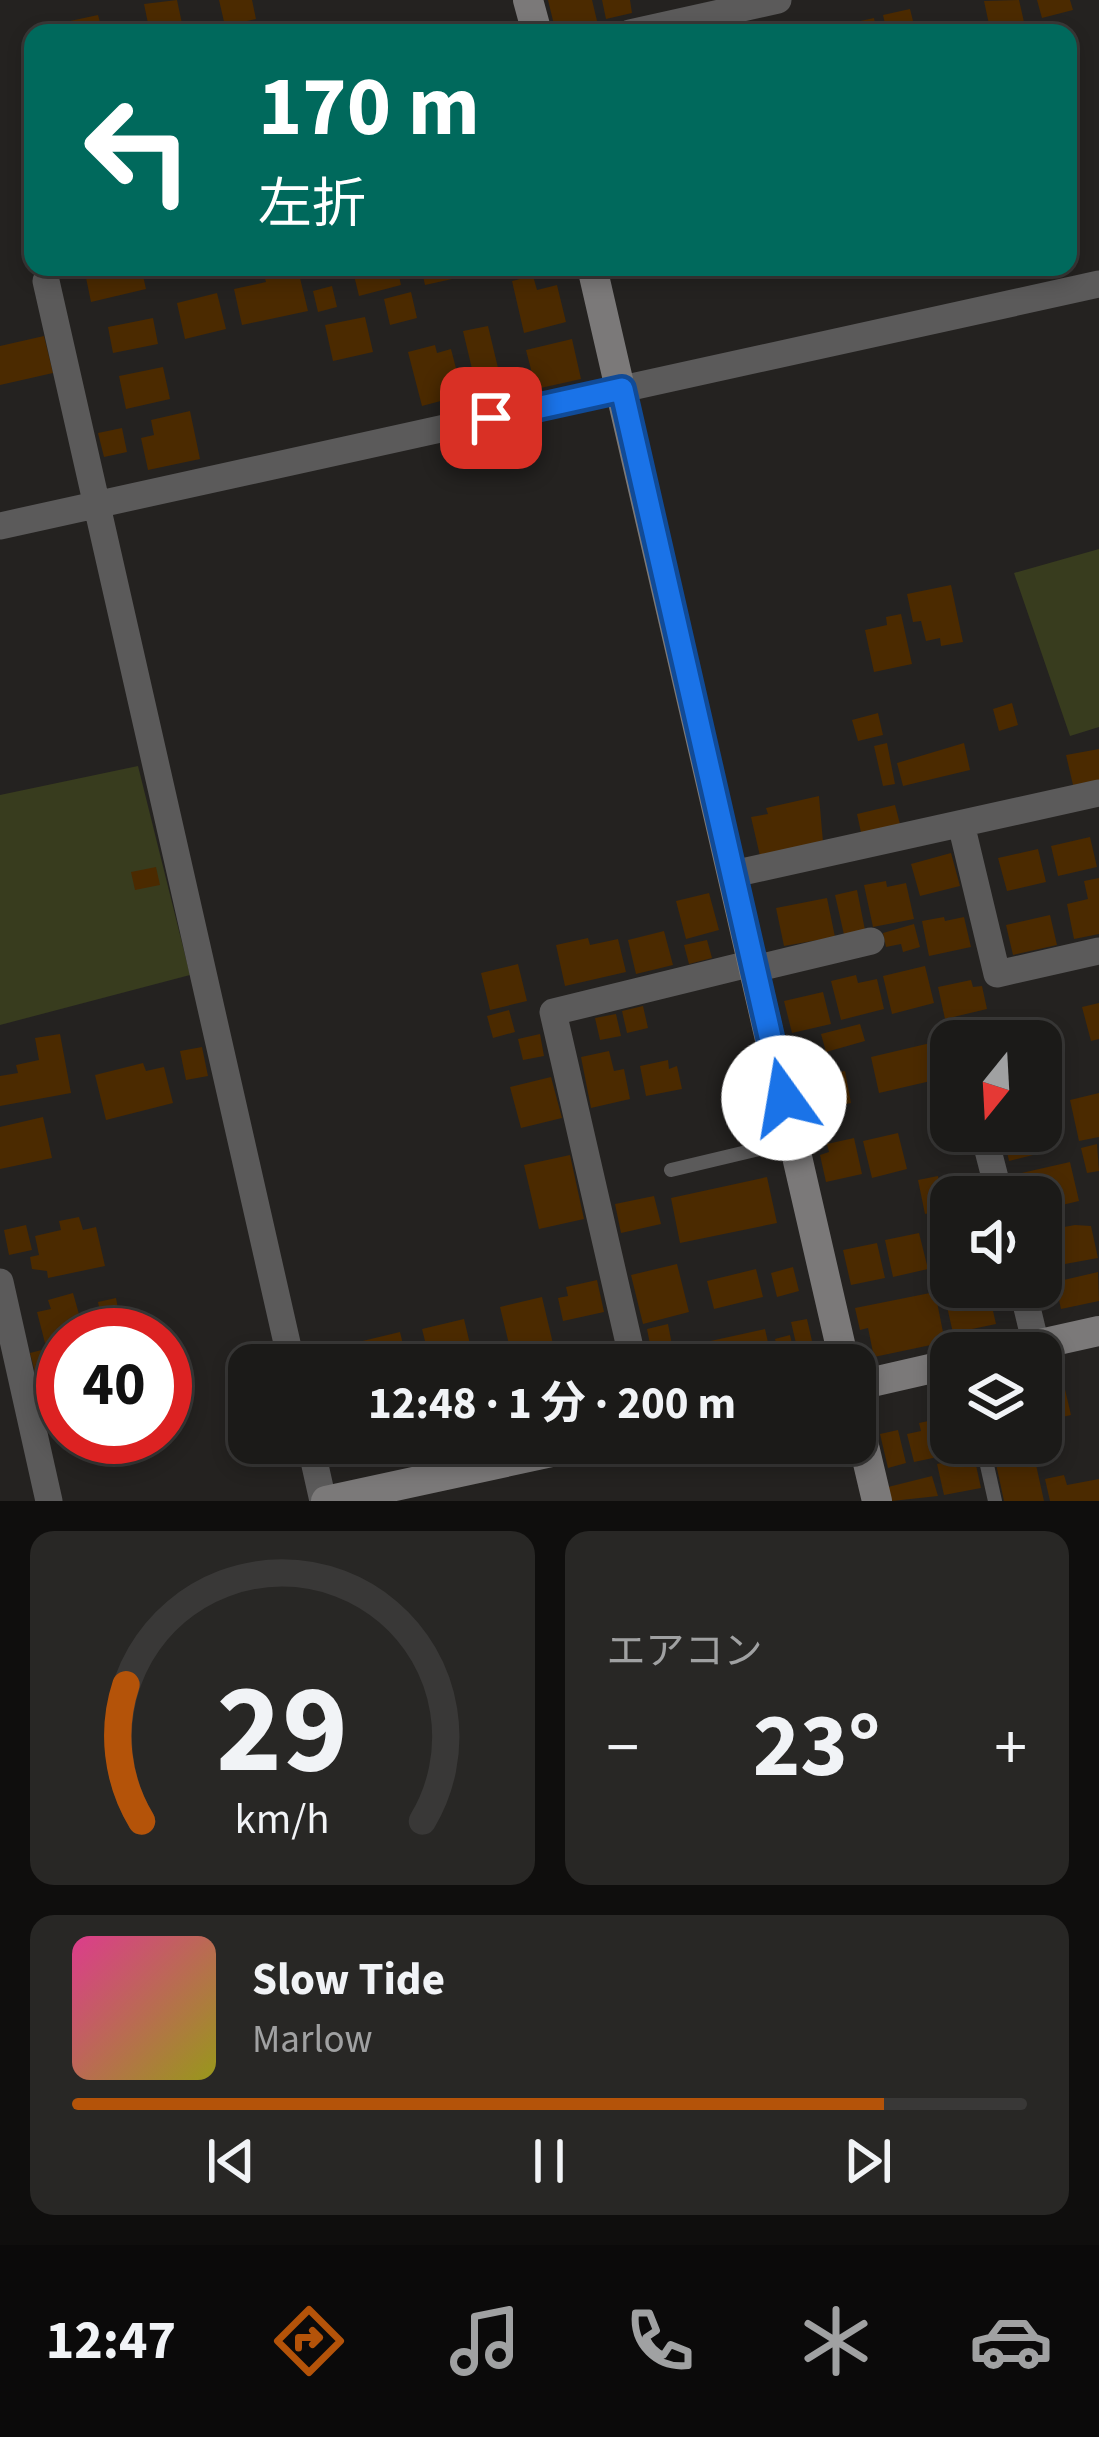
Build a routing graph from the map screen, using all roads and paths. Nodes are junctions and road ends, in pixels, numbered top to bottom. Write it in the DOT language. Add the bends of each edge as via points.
graph roads {
  1 [pos="778,0"];
  2 [pos="670,24"];
  3 [pos="594,276"];
  4 [pos="46,281"];
  5 [pos="1099,284"];
  6 [pos="622,389"];
  7 [pos="97,506"];
  8 [pos="0,526"];
  9 [pos="1099,793"];
  10 [pos="962,828"];
  11 [pos="733,874"];
  12 [pos="871,941"];
  13 [pos="1099,951"];
  14 [pos="753,966"];
  15 [pos="794,1141"];
  16 [pos="671,1169"];
  17 [pos="0,1282"];
  18 [pos="1099,1330"];
  19 [pos="1062,1339"];
  20 [pos="287,1344"];
  21 [pos="629,1344"];
  22 [pos="840,1344"];
  23 [pos="930,1369"];
  24 [pos="876,1381"];
  25 [pos="315,1464"];
  26 [pos="496,1464"];
  27 [pos="868,1464"];
  28 [pos="986,1464"];
  29 [pos="49,1501"];
  30 [pos="325,1501"];
  31 [pos="877,1501"];
  32 [pos="994,1501"];
  1 -- 2 [label="street"];
  3 -- 6 [label="street"];
  4 -- 7 [label="street"];
  5 -- 6 [label="street"];
  6 -- 7 [label="street"];
  6 -- 11 [label="street"];
  7 -- 8 [label="street"];
  7 -- 20 [label="street"];
  9 -- 10 [label="street"];
  10 -- 11 [label="street"];
  10 -- 13 [label="street" via="997,974"];
  11 -- 14 [label="street"];
  12 -- 14 [label="street"];
  14 -- 15 [label="street"];
  14 -- 21 [label="street" via="553,1012"];
  15 -- 16 [label="lane"];
  15 -- 22 [label="street"];
  17 -- 29 [label="street"];
  18 -- 19 [label="street"];
  23 -- 24 [label="street"];
  25 -- 30 [label="street"];
  26 -- 30 [label="street"];
  27 -- 31 [label="street"];
  28 -- 32 [label="lane"];
}
